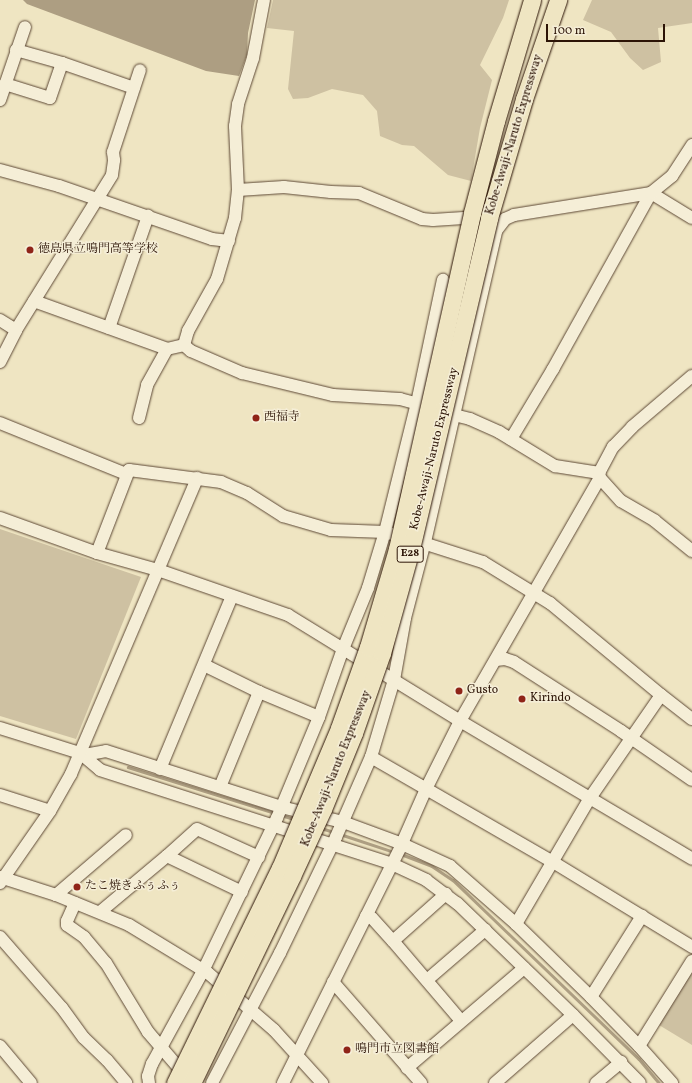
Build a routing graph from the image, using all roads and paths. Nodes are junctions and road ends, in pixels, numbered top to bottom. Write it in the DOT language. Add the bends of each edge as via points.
graph roads {
  1 [pos="264,0"];
  2 [pos="532,0"];
  3 [pos="558,0"];
  4 [pos="25,27"];
  5 [pos="16,50"];
  6 [pos="62,63"];
  7 [pos="140,70"];
  8 [pos="5,84"];
  9 [pos="134,88"];
  10 [pos="0,100"];
  11 [pos="692,145"];
  12 [pos="0,170"];
  13 [pos="238,190"];
  14 [pos="651,193"];
  15 [pos="97,200"];
  16 [pos="148,216"];
  17 [pos="692,218"];
  18 [pos="505,219"];
  19 [pos="229,241"];
  20 [pos="443,280"];
  21 [pos="34,301"];
  22 [pos="0,320"];
  23 [pos="109,328"];
  24 [pos="16,330"];
  25 [pos="184,345"];
  26 [pos="167,349"];
  27 [pos="0,362"];
  28 [pos="692,376"];
  29 [pos="417,403"];
  30 [pos="454,416"];
  31 [pos="139,418"];
  32 [pos="0,423"];
  33 [pos="511,439"];
  34 [pos="126,474"];
  35 [pos="600,475"];
  36 [pos="197,478"];
  37 [pos="0,518"];
  38 [pos="385,532"];
  39 [pos="424,542"];
  40 [pos="692,551"];
  41 [pos="97,553"];
  42 [pos="158,570"];
  43 [pos="533,592"];
  44 [pos="232,596"];
  45 [pos="343,649"];
  46 [pos="496,660"];
  47 [pos="204,665"];
  48 [pos="394,680"];
  49 [pos="259,692"];
  50 [pos="661,695"];
  51 [pos="319,718"];
  52 [pos="692,719"];
  53 [pos="460,721"];
  54 [pos="0,728"];
  55 [pos="630,739"];
  56 [pos="82,754"];
  57 [pos="371,757"];
  58 [pos="160,769"];
  59 [pos="692,780"];
  60 [pos="220,787"];
  61 [pos="426,789"];
  62 [pos="0,795"];
  63 [pos="590,798"];
  64 [pos="50,812"];
  65 [pos="278,815"];
  66 [pos="338,833"];
  67 [pos="126,835"];
  68 [pos="397,853"];
  69 [pos="167,856"];
  70 [pos="259,857"];
  71 [pos="692,859"];
  72 [pos="552,862"];
  73 [pos="2,879"];
  74 [pos="242,892"];
  75 [pos="446,894"];
  76 [pos="56,896"];
  77 [pos="75,903"];
  78 [pos="100,912"];
  79 [pos="366,916"];
  80 [pos="642,916"];
  81 [pos="516,924"];
  82 [pos="485,930"];
  83 [pos="0,937"];
  84 [pos="393,941"];
  85 [pos="692,947"];
  86 [pos="692,961"];
  87 [pos="524,968"];
  88 [pos="203,971"];
  89 [pos="427,980"];
  90 [pos="333,982"];
  91 [pos="591,997"];
  92 [pos="250,1009"];
  93 [pos="573,1015"];
  94 [pos="461,1021"];
  95 [pos="0,1046"];
  96 [pos="639,1046"];
  97 [pos="161,1048"];
  98 [pos="298,1055"];
  99 [pos="621,1062"];
  100 [pos="407,1068"];
  101 [pos="31,1083"];
  102 [pos="126,1083"];
  103 [pos="150,1083"];
  104 [pos="175,1083"];
  105 [pos="192,1083"];
  106 [pos="212,1083"];
  107 [pos="283,1083"];
  108 [pos="322,1083"];
  109 [pos="421,1083"];
  110 [pos="495,1083"];
  111 [pos="596,1083"];
  112 [pos="640,1083"];
  113 [pos="672,1083"];
  1 -- 13 [label="street" via="253,58 238,104"];
  2 -- 104 [label="highway, Kobe-Awaji-Naruto Expressway / E28, bridge" via="474,205 397,549 368,647 339,728 298,829"];
  3 -- 105 [label="highway, Kobe-Awaji-Naruto Expressway / E28, bridge" via="524,100 489,218 410,553 382,653 354,734 323,809"];
  4 -- 5 [label="street"];
  5 -- 6 [label="street"];
  5 -- 8 [label="street"];
  6 -- 8 [label="street" via="50,98"];
  6 -- 9 [label="street"];
  7 -- 9 [label="street"];
  8 -- 10 [label="street"];
  9 -- 15 [label="street" via="113,152 112,175"];
  11 -- 14 [label="street" via="672,176"];
  12 -- 15 [label="street" via="59,186"];
  13 -- 18 [label="street" via="284,187 359,192 422,219 499,216"];
  13 -- 19 [label="street"];
  14 -- 17 [label="street"];
  14 -- 18 [label="street" via="514,214"];
  14 -- 33 [label="street"];
  15 -- 16 [label="street"];
  15 -- 21 [label="street"];
  16 -- 19 [label="street" via="212,239"];
  16 -- 23 [label="street"];
  18 -- 30 [label="street" via="496,231"];
  19 -- 25 [label="street" via="217,279 188,331"];
  20 -- 29 [label="street"];
  21 -- 23 [label="street"];
  21 -- 24 [label="street"];
  22 -- 24 [label="street"];
  23 -- 26 [label="street"];
  24 -- 27 [label="street"];
  25 -- 26 [label="street"];
  25 -- 29 [label="street" via="191,351 242,373 333,394 400,399"];
  26 -- 31 [label="street" via="147,385"];
  28 -- 35 [label="street" via="632,427 613,447"];
  29 -- 30 [label="street"];
  29 -- 38 [label="street"];
  30 -- 33 [label="street" via="470,419"];
  30 -- 39 [label="street"];
  32 -- 34 [label="street"];
  33 -- 35 [label="street" via="555,466"];
  34 -- 36 [label="street" via="129,470"];
  34 -- 41 [label="street"];
  35 -- 40 [label="street" via="621,501 655,521"];
  35 -- 43 [label="street"];
  36 -- 38 [label="street" via="222,482 247,493 284,516 331,530"];
  36 -- 42 [label="street"];
  37 -- 41 [label="street"];
  38 -- 39 [label="street"];
  38 -- 45 [label="street" via="368,588"];
  39 -- 43 [label="street" via="483,562"];
  39 -- 48 [label="street" via="405,618"];
  41 -- 42 [label="street"];
  42 -- 44 [label="street"];
  42 -- 56 [label="street"];
  43 -- 46 [label="street"];
  43 -- 50 [label="street" via="550,603"];
  44 -- 45 [label="street" via="288,615"];
  44 -- 47 [label="street"];
  45 -- 48 [label="street"];
  45 -- 51 [label="street"];
  46 -- 53 [label="street"];
  46 -- 55 [label="street" via="514,662"];
  47 -- 49 [label="street"];
  47 -- 58 [label="street"];
  48 -- 53 [label="street"];
  48 -- 57 [label="street"];
  49 -- 51 [label="street"];
  49 -- 60 [label="street"];
  50 -- 52 [label="street"];
  50 -- 55 [label="street"];
  51 -- 65 [label="street"];
  53 -- 61 [label="street"];
  53 -- 63 [label="street"];
  54 -- 56 [label="street"];
  55 -- 59 [label="street"];
  55 -- 63 [label="street"];
  56 -- 58 [label="street" via="106,750"];
  56 -- 64 [label="street"];
  56 -- 65 [label="street" via="100,770"];
  57 -- 61 [label="street"];
  57 -- 66 [label="street"];
  58 -- 60 [label="street"];
  60 -- 65 [label="street"];
  61 -- 68 [label="street"];
  61 -- 72 [label="street"];
  62 -- 64 [label="street"];
  63 -- 71 [label="street"];
  63 -- 72 [label="street"];
  64 -- 73 [label="street"];
  65 -- 66 [label="street"];
  65 -- 66 [label="street"];
  65 -- 70 [label="street"];
  66 -- 68 [label="street"];
  66 -- 68 [label="street"];
  66 -- 92 [label="street"];
  67 -- 76 [label="street"];
  68 -- 75 [label="street" via="426,880"];
  68 -- 79 [label="street"];
  68 -- 81 [label="street" via="450,866"];
  69 -- 70 [label="street" via="197,829"];
  69 -- 74 [label="street"];
  69 -- 78 [label="street"];
  70 -- 74 [label="street"];
  72 -- 80 [label="street"];
  72 -- 81 [label="street"];
  73 -- 76 [label="street"];
  74 -- 88 [label="street"];
  75 -- 82 [label="street"];
  75 -- 84 [label="street"];
  76 -- 77 [label="street"];
  77 -- 78 [label="street"];
  77 -- 97 [label="street" via="67,926 84,937 106,963 148,1032"];
  78 -- 88 [label="street" via="129,924"];
  79 -- 84 [label="street" via="372,918"];
  79 -- 90 [label="street"];
  80 -- 85 [label="street"];
  80 -- 91 [label="street"];
  81 -- 91 [label="street"];
  82 -- 87 [label="street"];
  82 -- 89 [label="street"];
  83 -- 102 [label="street" via="62,1008 84,1038 108,1060"];
  84 -- 89 [label="street"];
  86 -- 96 [label="street"];
  87 -- 93 [label="street"];
  87 -- 94 [label="street"];
  88 -- 92 [label="street"];
  88 -- 97 [label="street"];
  89 -- 94 [label="street"];
  90 -- 98 [label="street"];
  90 -- 100 [label="street"];
  91 -- 96 [label="street"];
  92 -- 98 [label="street"];
  92 -- 106 [label="street"];
  93 -- 99 [label="street"];
  93 -- 110 [label="street"];
  94 -- 100 [label="street"];
  95 -- 101 [label="street"];
  96 -- 113 [label="street"];
  97 -- 103 [label="street" via="148,1076"];
  97 -- 105 [label="street"];
  98 -- 107 [label="street"];
  98 -- 108 [label="street"];
  99 -- 111 [label="street"];
  99 -- 112 [label="street"];
  100 -- 109 [label="street"];
}
